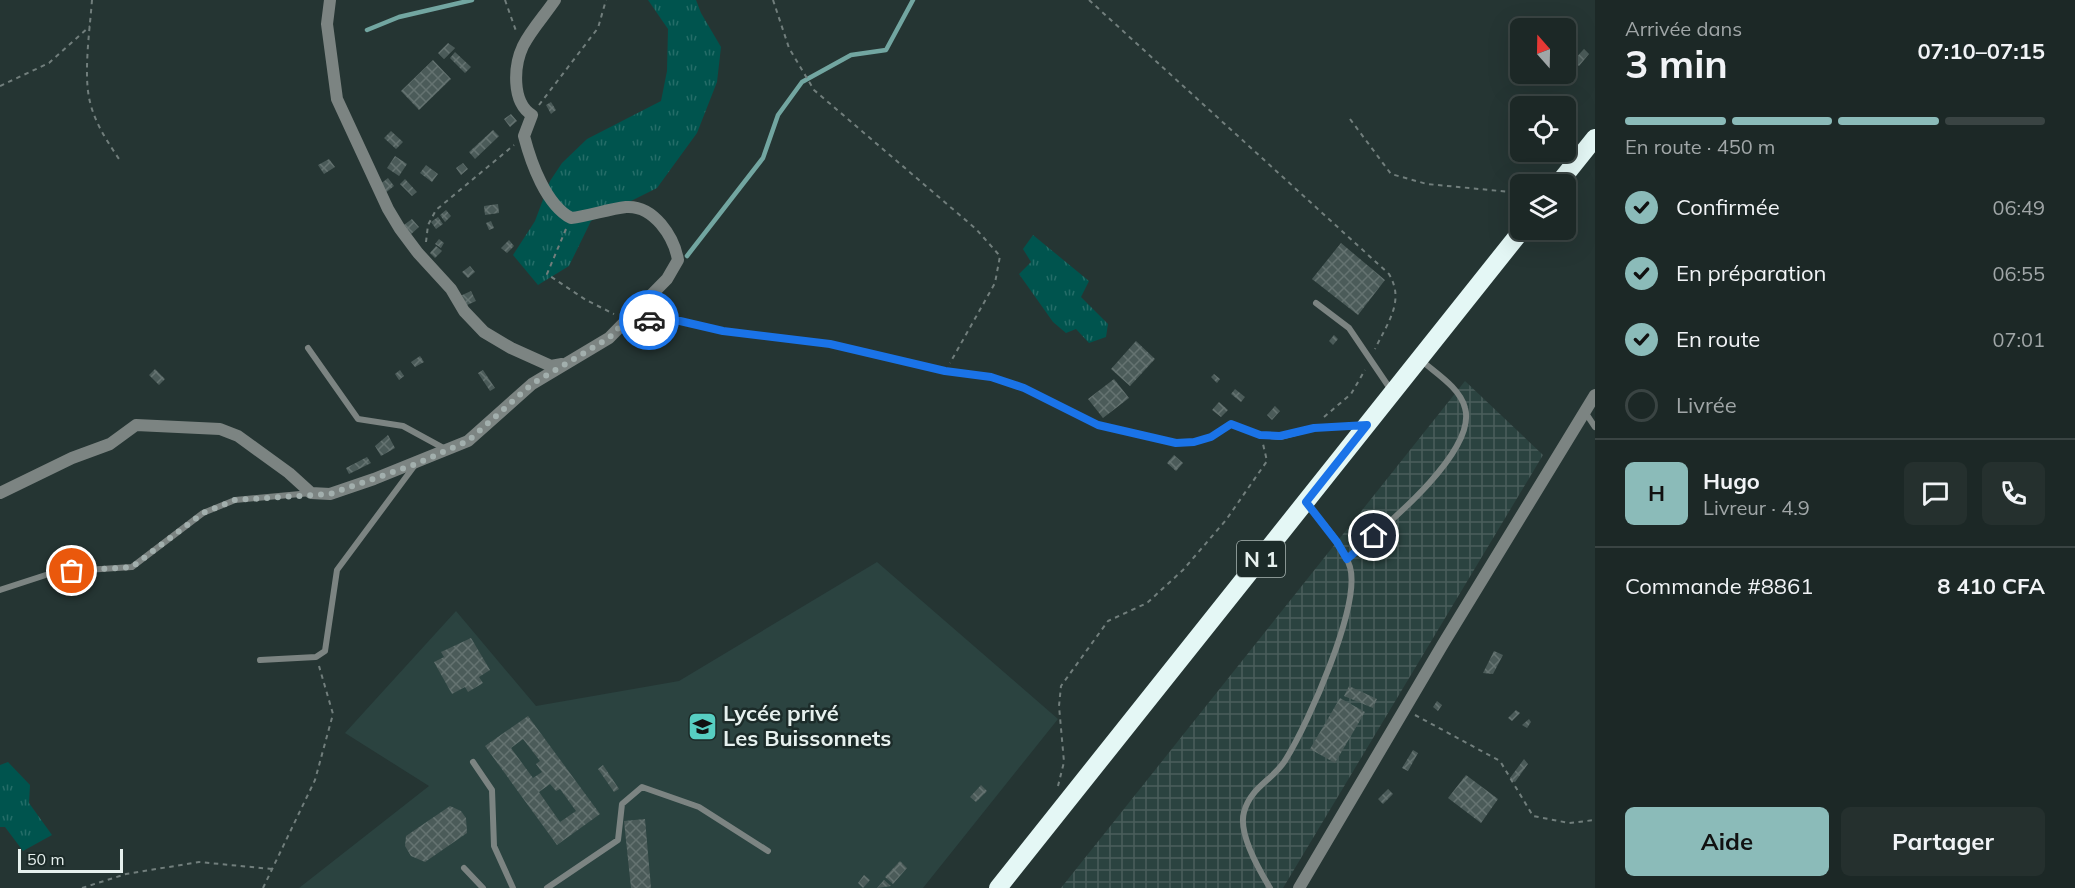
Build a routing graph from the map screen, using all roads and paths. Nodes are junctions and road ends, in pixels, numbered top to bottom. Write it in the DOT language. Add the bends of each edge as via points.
graph roads {
  1 [pos="92,0"];
  2 [pos="330,0"];
  3 [pos="505,0"];
  4 [pos="555,0"];
  5 [pos="606,0"];
  6 [pos="773,0"];
  7 [pos="1089,0"];
  8 [pos="90,26"];
  9 [pos="522,47"];
  10 [pos="0,86"];
  11 [pos="532,115"];
  12 [pos="1350,118"];
  13 [pos="524,136"];
  14 [pos="1595,138"];
  15 [pos="119,159"];
  16 [pos="1566,174"];
  17 [pos="1510,192"];
  18 [pos="571,218"];
  19 [pos="1514,240"];
  20 [pos="431,268"];
  21 [pos="1316,303"];
  22 [pos="626,320"];
  23 [pos="308,348"];
  24 [pos="1419,359"];
  25 [pos="1370,360"];
  26 [pos="562,364"];
  27 [pos="945,371"];
  28 [pos="1393,392"];
  29 [pos="1595,395"];
  30 [pos="1584,411"];
  31 [pos="1367,425"];
  32 [pos="1595,427"];
  33 [pos="1314,428"];
  34 [pos="1260,435"];
  35 [pos="447,450"];
  36 [pos="416,464"];
  37 [pos="0,493"];
  38 [pos="311,493"];
  39 [pos="1306,502"];
  40 [pos="1347,559"];
  41 [pos="0,590"];
  42 [pos="316,657"];
  43 [pos="260,660"];
  44 [pos="1405,709"];
  45 [pos="473,762"];
  46 [pos="1055,796"];
  47 [pos="1595,820"];
  48 [pos="768,851"];
  49 [pos="464,868"];
  50 [pos="272,869"];
  51 [pos="82,888"];
  52 [pos="263,888"];
  53 [pos="483,888"];
  54 [pos="513,888"];
  55 [pos="547,888"];
  56 [pos="998,888"];
  57 [pos="1270,888"];
  58 [pos="1299,888"];
  1 -- 8 [label="path"];
  2 -- 20 [label="street" via="327,24 337,99 388,209"];
  3 -- 9 [label="path"];
  4 -- 9 [label="street"];
  5 -- 11 [label="path" via="598,28"];
  6 -- 27 [label="path" via="789,48 813,90 976,229 1000,256 995,283"];
  7 -- 25 [label="path" via="1389,274 1398,298"];
  8 -- 10 [label="path" via="49,63"];
  8 -- 15 [label="path" via="89,99 98,124"];
  9 -- 11 [label="street" via="516,92 522,106"];
  11 -- 13 [label="street"];
  12 -- 17 [label="path" via="1391,174 1427,184"];
  13 -- 18 [label="street" via="555,206"];
  13 -- 20 [label="path" via="436,210 428,225 425,249"];
  14 -- 16 [label="highway"];
  18 -- 22 [label="path" via="547,274"];
  18 -- 22 [label="street" via="628,207 657,219 670,234 678,260 667,279"];
  19 -- 24 [label="highway, N 1"];
  20 -- 26 [label="street" via="484,332 551,366"];
  21 -- 25 [label="lane" via="1349,328"];
  22 -- 26 [label="street" via="609,338"];
  22 -- 27 [label="lane" via="680,321 723,331 830,344"];
  23 -- 35 [label="lane" via="358,419 403,426"];
  24 -- 28 [label="highway, N 1"];
  24 -- 40 [label="lane" via="1456,391 1465,408 1466,422 1437,476"];
  25 -- 28 [label="lane"];
  25 -- 33 [label="path" via="1351,394"];
  26 -- 35 [label="street" via="532,384 468,441"];
  27 -- 34 [label="lane" via="991,377 1024,388 1098,425 1176,443 1211,437 1231,424"];
  28 -- 31 [label="highway, N 1"];
  29 -- 30 [label="street"];
  30 -- 32 [label="lane"];
  30 -- 44 [label="street"];
  31 -- 33 [label="lane"];
  31 -- 39 [label="highway, N 1"];
  33 -- 34 [label="lane" via="1280,436"];
  34 -- 46 [label="path" via="1268,461 1226,520 1183,570 1147,603 1108,621 1061,686 1064,762"];
  35 -- 36 [label="street"];
  36 -- 38 [label="street" via="330,494"];
  36 -- 42 [label="lane" via="337,570 325,651"];
  37 -- 38 [label="street" via="110,444 136,425 220,429 238,436"];
  38 -- 41 [label="lane" via="235,500 203,513 132,567 55,572"];
  39 -- 40 [label="lane"];
  39 -- 56 [label="highway, N 1"];
  40 -- 57 [label="lane" via="1351,600 1322,684 1286,760 1254,789 1243,813 1247,841"];
  42 -- 43 [label="lane"];
  42 -- 50 [label="path" via="333,714 315,780"];
  44 -- 47 [label="path" via="1500,761 1533,816 1569,823"];
  44 -- 58 [label="street"];
  45 -- 54 [label="lane" via="492,790 494,846"];
  48 -- 55 [label="lane" via="699,807 642,787 622,804 618,840"];
  49 -- 53 [label="lane"];
  50 -- 51 [label="path" via="199,862 126,874"];
  50 -- 52 [label="path"];
}
